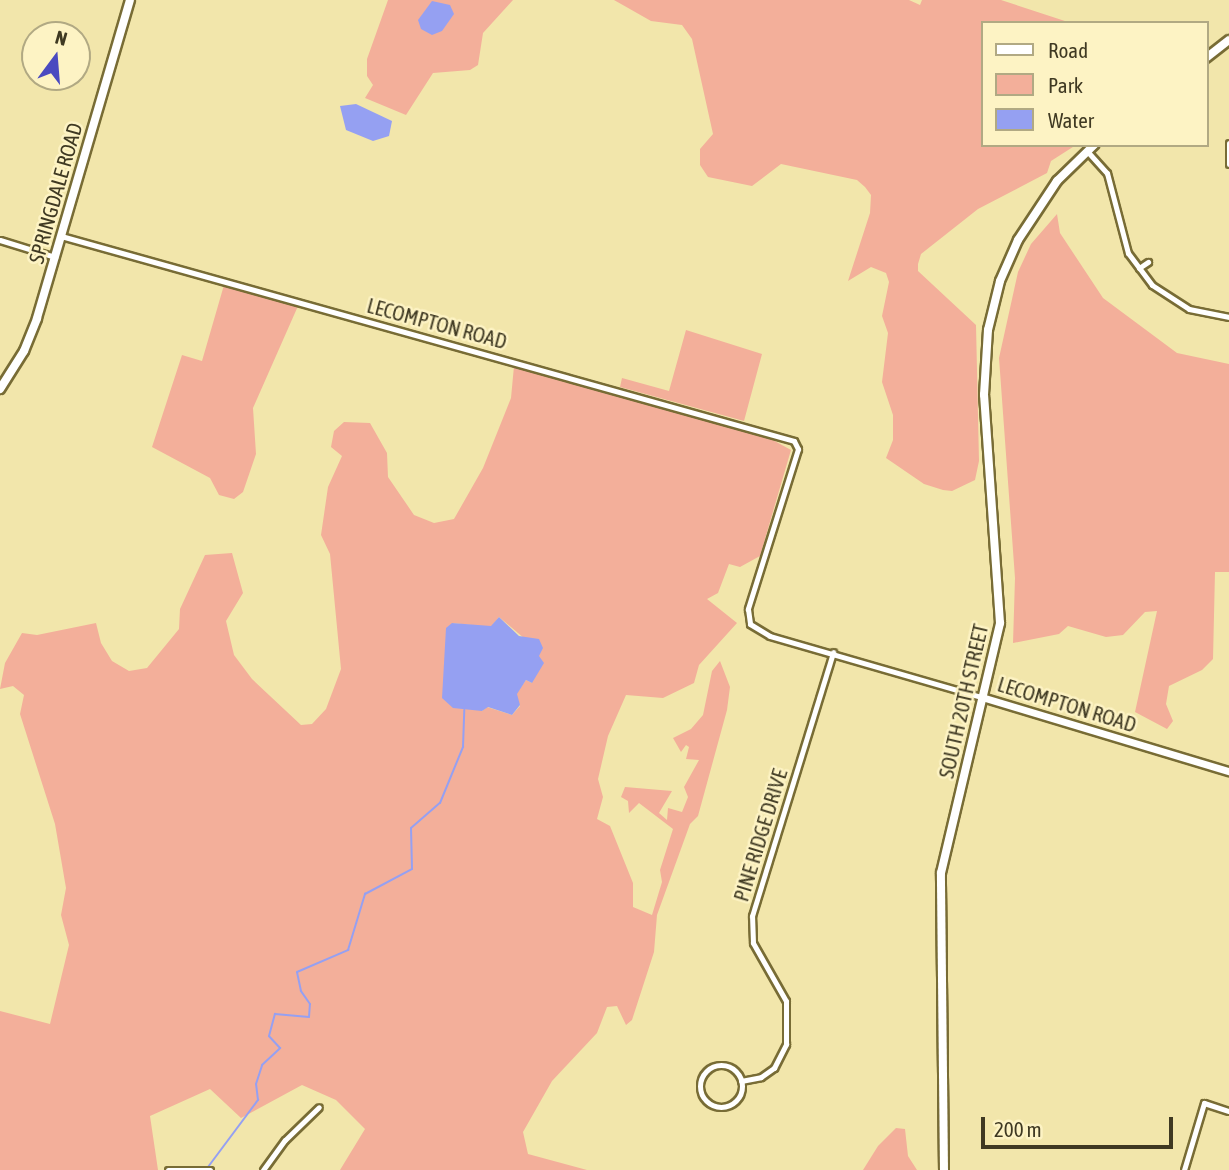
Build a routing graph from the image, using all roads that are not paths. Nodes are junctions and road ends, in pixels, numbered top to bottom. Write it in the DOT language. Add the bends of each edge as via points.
graph roads {
  1 [pos="130,0"];
  2 [pos="1229,40"];
  3 [pos="1208,56"];
  4 [pos="1229,143"];
  5 [pos="1090,148"];
  6 [pos="1219,154"];
  7 [pos="1227,154"];
  8 [pos="1229,164"];
  9 [pos="61,236"];
  10 [pos="0,240"];
  11 [pos="55,257"];
  12 [pos="1148,261"];
  13 [pos="1139,268"];
  14 [pos="1229,317"];
  15 [pos="0,389"];
  16 [pos="833,652"];
  17 [pos="985,698"];
  18 [pos="1229,771"];
  19 [pos="741,1081"];
  20 [pos="319,1107"];
  21 [pos="1229,1111"];
  22 [pos="168,1170"];
  23 [pos="210,1170"];
  24 [pos="263,1170"];
  25 [pos="944,1170"];
  26 [pos="1184,1170"];
  1 -- 9 [label="main road, SPRINGDALE ROAD"];
  2 -- 3 [label="main road"];
  4 -- 7 [label="street"];
  5 -- 13 [label="street" via="1107,173 1120,235"];
  5 -- 17 [label="main road, SOUTH 20TH STREET" via="1057,181 1018,240 1000,281 988,330 984,395 1001,604"];
  6 -- 7 [label="street"];
  7 -- 8 [label="street"];
  9 -- 11 [label="main road, SPRINGDALE ROAD"];
  9 -- 16 [label="street, LECOMPTON ROAD" via="794,441 798,450 748,609 755,629"];
  10 -- 11 [label="street"];
  11 -- 15 [label="main road, SPRINGDALE ROAD" via="24,351"];
  12 -- 13 [label="street"];
  13 -- 14 [label="street" via="1158,290 1189,309"];
  16 -- 17 [label="street, LECOMPTON ROAD"];
  16 -- 19 [label="street, PINE RIDGE DRIVE" via="752,916 753,943 786,1002 786,1044 774,1068 761,1077"];
  17 -- 18 [label="street, LECOMPTON ROAD"];
  17 -- 25 [label="main road, SOUTH 20TH STREET" via="941,873"];
  19 -- 19 [label="street" via="739,1096 723,1106 706,1100 700,1089 705,1072 715,1066 733,1069"];
  20 -- 24 [label="street"];
  21 -- 26 [label="street" via="1204,1103"];
  22 -- 23 [label="street"];
}
